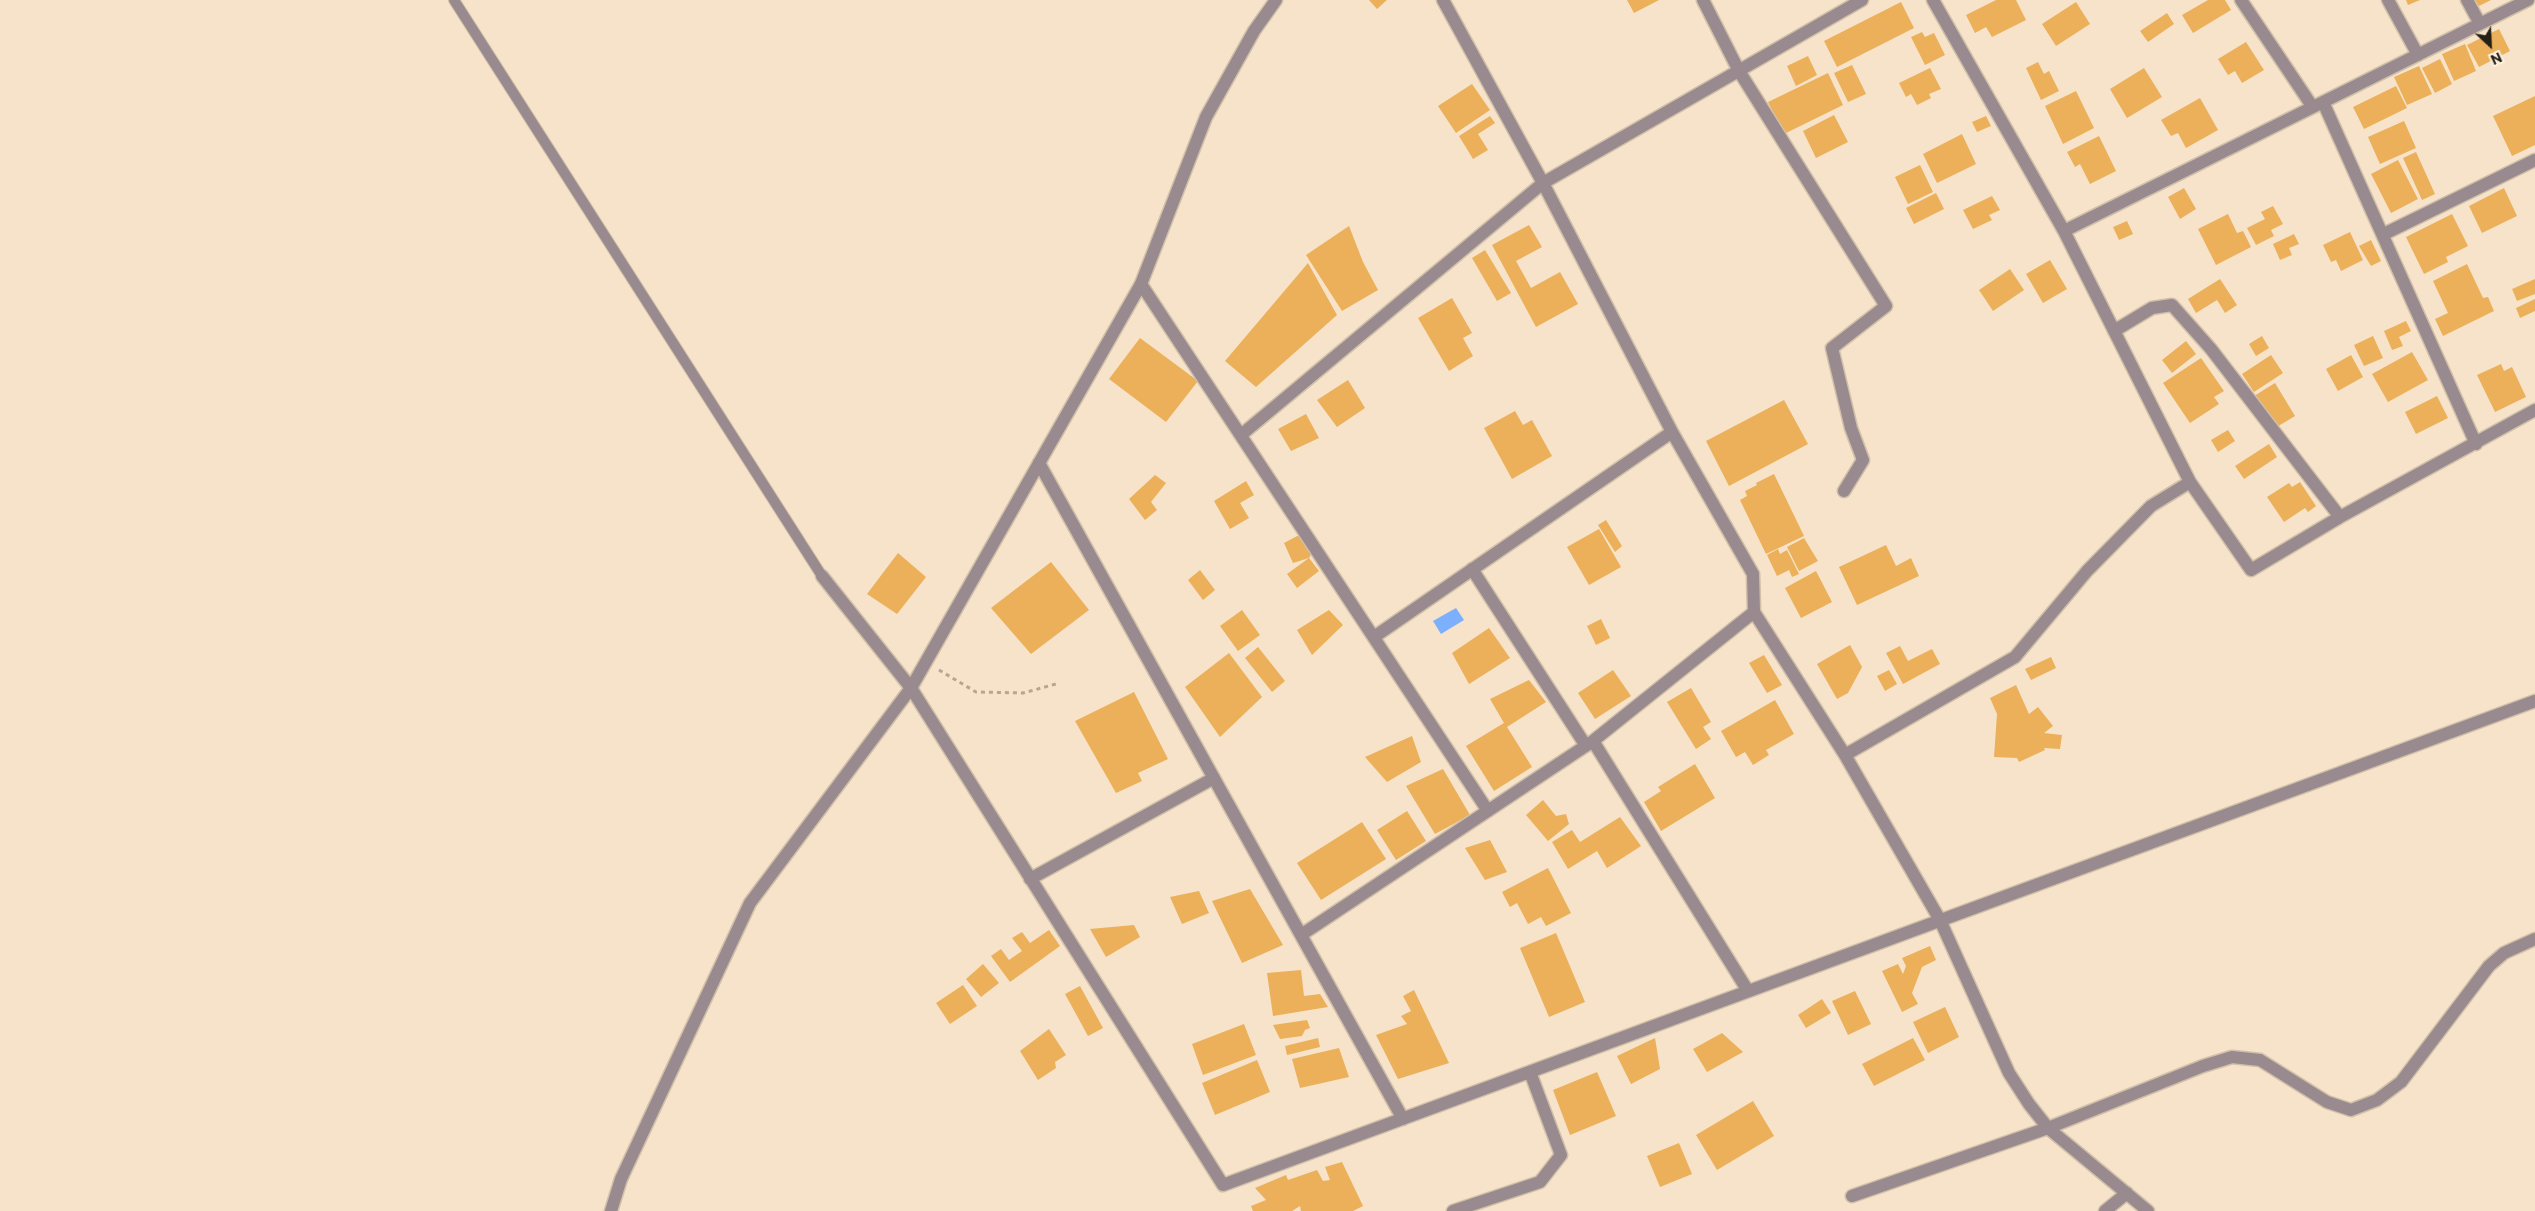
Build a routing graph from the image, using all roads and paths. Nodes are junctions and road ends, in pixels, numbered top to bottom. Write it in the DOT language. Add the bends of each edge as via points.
graph roads {
  1 [pos="454,0"];
  2 [pos="1276,0"];
  3 [pos="1443,0"];
  4 [pos="1703,0"];
  5 [pos="1862,0"];
  6 [pos="1933,0"];
  7 [pos="2241,0"];
  8 [pos="2388,0"];
  9 [pos="2467,0"];
  10 [pos="2528,0"];
  11 [pos="2480,24"];
  12 [pos="2418,55"];
  13 [pos="1739,71"];
  14 [pos="2318,104"];
  15 [pos="2535,160"];
  16 [pos="1543,183"];
  17 [pos="2064,231"];
  18 [pos="2384,234"];
  19 [pos="1141,284"];
  20 [pos="2114,331"];
  21 [pos="2535,410"];
  22 [pos="1672,432"];
  23 [pos="1241,435"];
  24 [pos="2476,444"];
  25 [pos="1039,463"];
  26 [pos="2190,482"];
  27 [pos="1844,491"];
  28 [pos="2340,517"];
  29 [pos="1472,569"];
  30 [pos="822,576"];
  31 [pos="1754,612"];
  32 [pos="1374,637"];
  33 [pos="926,662"];
  34 [pos="1056,684"];
  35 [pos="911,688"];
  36 [pos="2535,701"];
  37 [pos="1589,744"];
  38 [pos="1845,755"];
  39 [pos="1214,778"];
  40 [pos="1488,811"];
  41 [pos="1030,879"];
  42 [pos="1940,920"];
  43 [pos="1300,934"];
  44 [pos="2535,939"];
  45 [pos="1748,991"];
  46 [pos="1530,1072"];
  47 [pos="1402,1119"];
  48 [pos="2048,1128"];
  49 [pos="2127,1194"];
  50 [pos="1852,1196"];
  51 [pos="611,1211"];
  52 [pos="1454,1211"];
  53 [pos="2105,1211"];
  54 [pos="2148,1211"];
  1 -- 30 [label="lane"];
  2 -- 19 [label="street" via="1254,31 1206,117"];
  3 -- 16 [label="street"];
  4 -- 13 [label="street"];
  5 -- 13 [label="street"];
  6 -- 17 [label="street"];
  7 -- 14 [label="street"];
  8 -- 12 [label="street"];
  9 -- 11 [label="street"];
  10 -- 11 [label="street"];
  11 -- 12 [label="street"];
  12 -- 14 [label="street"];
  13 -- 16 [label="street"];
  13 -- 27 [label="street" via="1886,306 1832,348 1851,428 1864,460"];
  14 -- 17 [label="street"];
  14 -- 18 [label="street"];
  15 -- 18 [label="street"];
  16 -- 22 [label="street"];
  16 -- 23 [label="street"];
  17 -- 20 [label="street"];
  18 -- 24 [label="street"];
  19 -- 23 [label="street"];
  19 -- 25 [label="street"];
  20 -- 26 [label="street"];
  20 -- 28 [label="street" via="2152,308 2172,305 2218,356"];
  21 -- 24 [label="street"];
  22 -- 29 [label="street"];
  22 -- 31 [label="street" via="1753,574"];
  23 -- 32 [label="street"];
  24 -- 28 [label="street"];
  25 -- 33 [label="street"];
  25 -- 39 [label="street"];
  26 -- 28 [label="street" via="2251,570"];
  26 -- 38 [label="street" via="2151,506 2088,571 2015,656"];
  29 -- 32 [label="street"];
  29 -- 37 [label="street"];
  30 -- 35 [label="street"];
  31 -- 37 [label="street"];
  31 -- 38 [label="street"];
  32 -- 40 [label="street"];
  33 -- 34 [label="path" via="976,692 1023,693"];
  33 -- 35 [label="street"];
  35 -- 41 [label="street"];
  35 -- 51 [label="street" via="750,903 621,1179"];
  36 -- 42 [label="street"];
  37 -- 40 [label="street"];
  37 -- 45 [label="street"];
  38 -- 42 [label="street"];
  39 -- 41 [label="street"];
  39 -- 43 [label="street"];
  40 -- 43 [label="street"];
  41 -- 47 [label="street" via="1223,1185"];
  42 -- 45 [label="street"];
  42 -- 48 [label="street" via="2009,1073"];
  43 -- 47 [label="street"];
  44 -- 48 [label="street" via="2504,953 2490,966 2401,1082 2376,1100 2350,1110 2327,1102 2260,1060 2232,1057"];
  45 -- 46 [label="street"];
  46 -- 47 [label="street"];
  46 -- 52 [label="street" via="1561,1155 1540,1182"];
  48 -- 49 [label="street"];
  48 -- 50 [label="street"];
  49 -- 53 [label="street"];
  49 -- 54 [label="street"];
}
